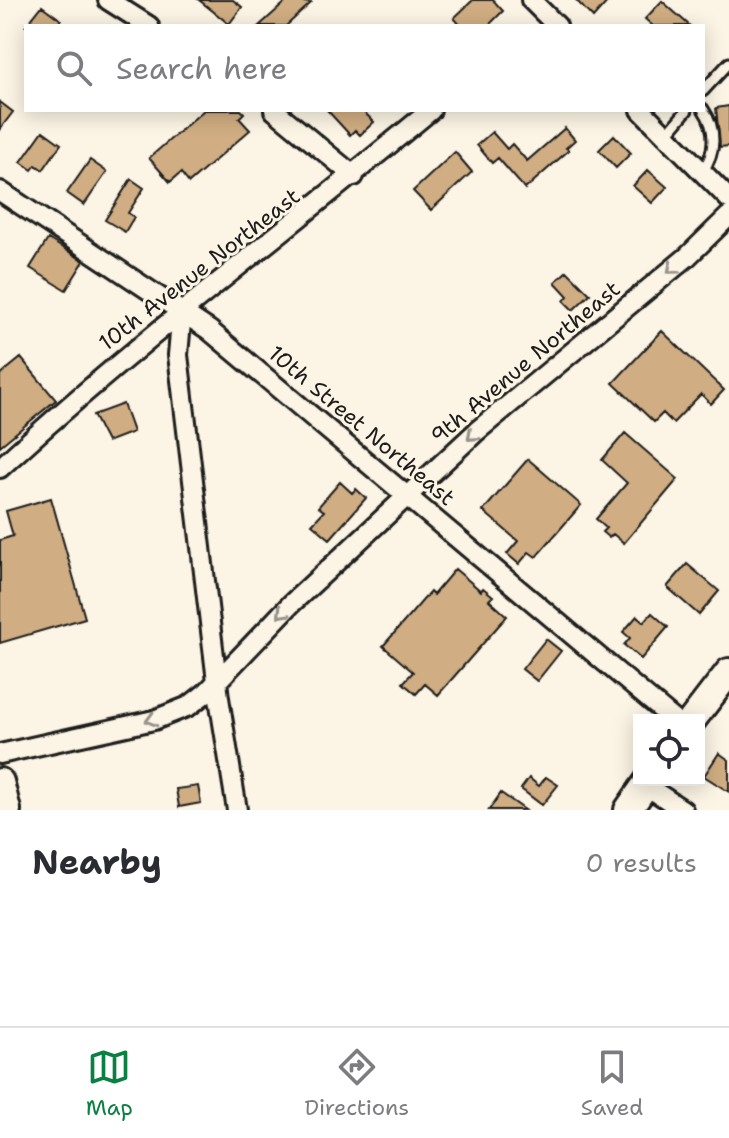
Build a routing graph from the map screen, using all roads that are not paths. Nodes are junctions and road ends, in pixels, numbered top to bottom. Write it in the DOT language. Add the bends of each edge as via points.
graph roads {
  1 [pos="108,0"];
  2 [pos="146,24"];
  3 [pos="729,63"];
  4 [pos="705,89"];
  5 [pos="276,112"];
  6 [pos="429,112"];
  7 [pos="643,112"];
  8 [pos="685,112"];
  9 [pos="705,112"];
  10 [pos="666,135"];
  11 [pos="702,172"];
  12 [pos="354,176"];
  13 [pos="2,196"];
  14 [pos="729,199"];
  15 [pos="729,216"];
  16 [pos="182,311"];
  17 [pos="0,468"];
  18 [pos="408,495"];
  19 [pos="729,672"];
  20 [pos="218,682"];
  21 [pos="667,714"];
  22 [pos="697,714"];
  23 [pos="0,754"];
  24 [pos="0,782"];
  25 [pos="644,786"];
  26 [pos="652,786"];
  27 [pos="7,810"];
  28 [pos="237,810"];
  29 [pos="628,810"];
  30 [pos="683,810"];
  1 -- 2 [label="street"];
  3 -- 4 [label="lane"];
  5 -- 12 [label="street"];
  6 -- 12 [label="street, 10th Avenue Northeast"];
  7 -- 10 [label="street"];
  8 -- 10 [label="lane"];
  9 -- 11 [label="lane" via="713,142 712,158"];
  10 -- 11 [label="street"];
  11 -- 14 [label="street"];
  12 -- 16 [label="street, 10th Avenue Northeast"];
  13 -- 16 [label="street, 10th Street Northeast"];
  15 -- 18 [label="street, 9th Avenue Northeast, one-way"];
  16 -- 17 [label="street, 10th Avenue Northeast"];
  16 -- 18 [label="street, 10th Street Northeast"];
  16 -- 20 [label="street" via="178,355"];
  18 -- 20 [label="street, 9th Avenue Northeast, one-way" via="291,604"];
  18 -- 21 [label="street, 10th Street Northeast"];
  19 -- 22 [label="main road"];
  20 -- 23 [label="street, 9th Avenue Northeast, one-way" via="171,715"];
  20 -- 28 [label="street"];
  24 -- 27 [label="main road"];
  25 -- 29 [label="main road"];
  26 -- 30 [label="street"];
}
